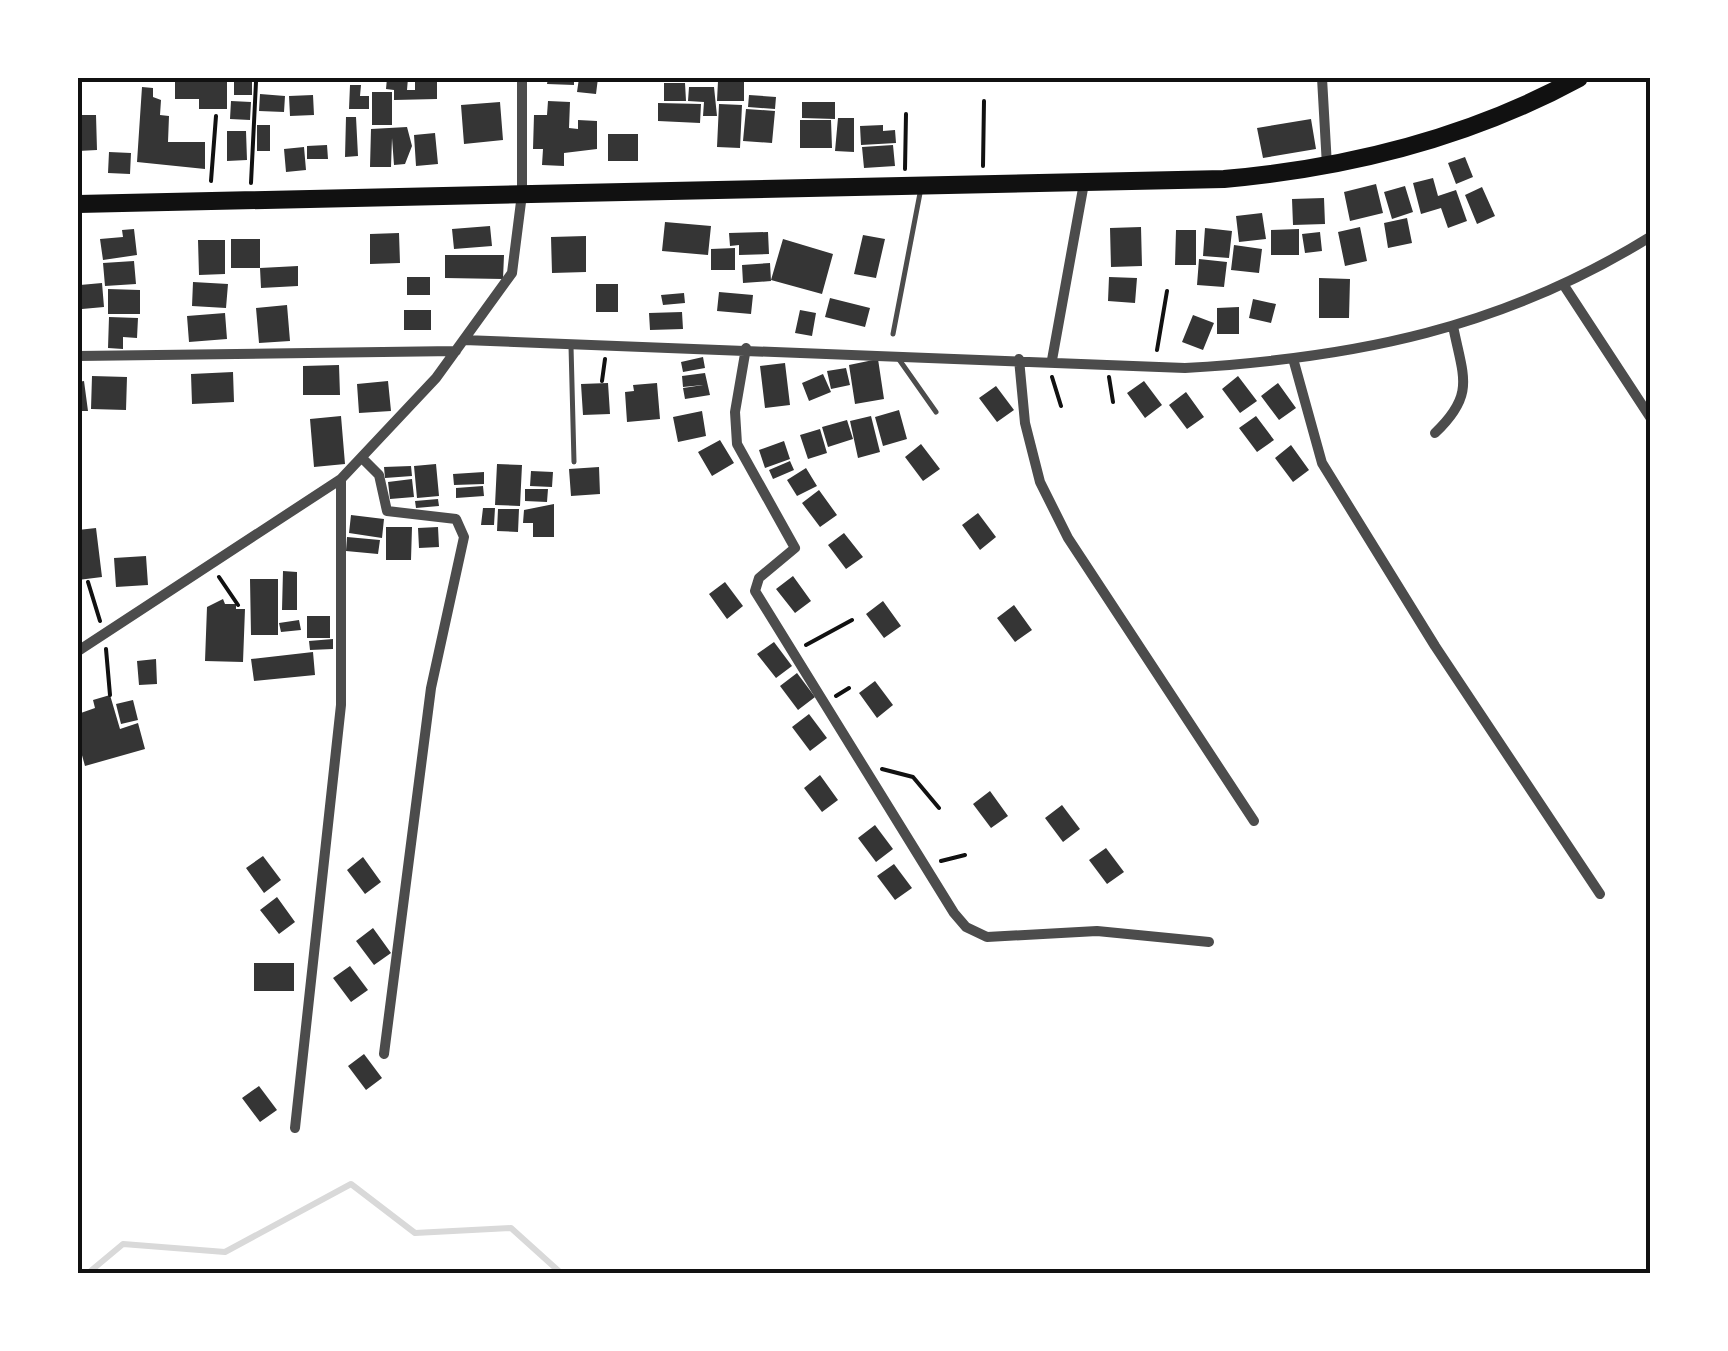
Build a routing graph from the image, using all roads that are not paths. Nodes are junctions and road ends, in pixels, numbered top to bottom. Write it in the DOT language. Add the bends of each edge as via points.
graph roads {
  1 [pos="522,78"];
  2 [pos="1322,78"];
  3 [pos="1579,78"];
  4 [pos="1327,166"];
  5 [pos="1084,183"];
  6 [pos="913,185"];
  7 [pos="522,194"];
  8 [pos="78,204"];
  9 [pos="1650,237"];
  10 [pos="1563,284"];
  11 [pos="1453,326"];
  12 [pos="893,334"];
  13 [pos="464,340"];
  14 [pos="571,343"];
  15 [pos="746,348"];
  16 [pos="456,352"];
  17 [pos="78,356"];
  18 [pos="897,356"];
  19 [pos="1019,359"];
  20 [pos="1052,360"];
  21 [pos="1294,362"];
  22 [pos="936,412"];
  23 [pos="1650,417"];
  24 [pos="1435,433"];
  25 [pos="362,459"];
  26 [pos="574,462"];
  27 [pos="341,479"];
  28 [pos="78,651"];
  29 [pos="1254,820"];
  30 [pos="1600,894"];
  31 [pos="1210,942"];
  32 [pos="384,1054"];
  33 [pos="295,1128"];
  1 -- 7 [label="street"];
  2 -- 4 [label="street"];
  3 -- 4 [label="highway" via="1466,129"];
  4 -- 5 [label="highway" via="1224,180"];
  5 -- 6 [label="highway"];
  5 -- 20 [label="street"];
  6 -- 7 [label="highway"];
  6 -- 12 [label="lane"];
  7 -- 8 [label="highway"];
  7 -- 13 [label="street" via="512,272"];
  9 -- 10 [label="street"];
  10 -- 11 [label="street"];
  10 -- 23 [label="street"];
  11 -- 21 [label="street"];
  11 -- 24 [label="street" via="1464,396"];
  13 -- 14 [label="street"];
  13 -- 16 [label="street"];
  14 -- 15 [label="street"];
  14 -- 26 [label="lane"];
  15 -- 18 [label="street"];
  15 -- 31 [label="street" via="737,444 795,548 759,578 755,591 966,927 987,937 1097,931"];
  16 -- 17 [label="street"];
  16 -- 25 [label="street"];
  18 -- 19 [label="street"];
  18 -- 22 [label="lane"];
  19 -- 20 [label="street"];
  19 -- 29 [label="street" via="1040,482 1068,538"];
  20 -- 21 [label="street" via="1154,366"];
  21 -- 30 [label="street" via="1322,463"];
  25 -- 27 [label="street"];
  25 -- 32 [label="street" via="379,475 387,511 456,518 464,536 431,688"];
  27 -- 28 [label="street"];
  27 -- 33 [label="street" via="341,705"];
}
